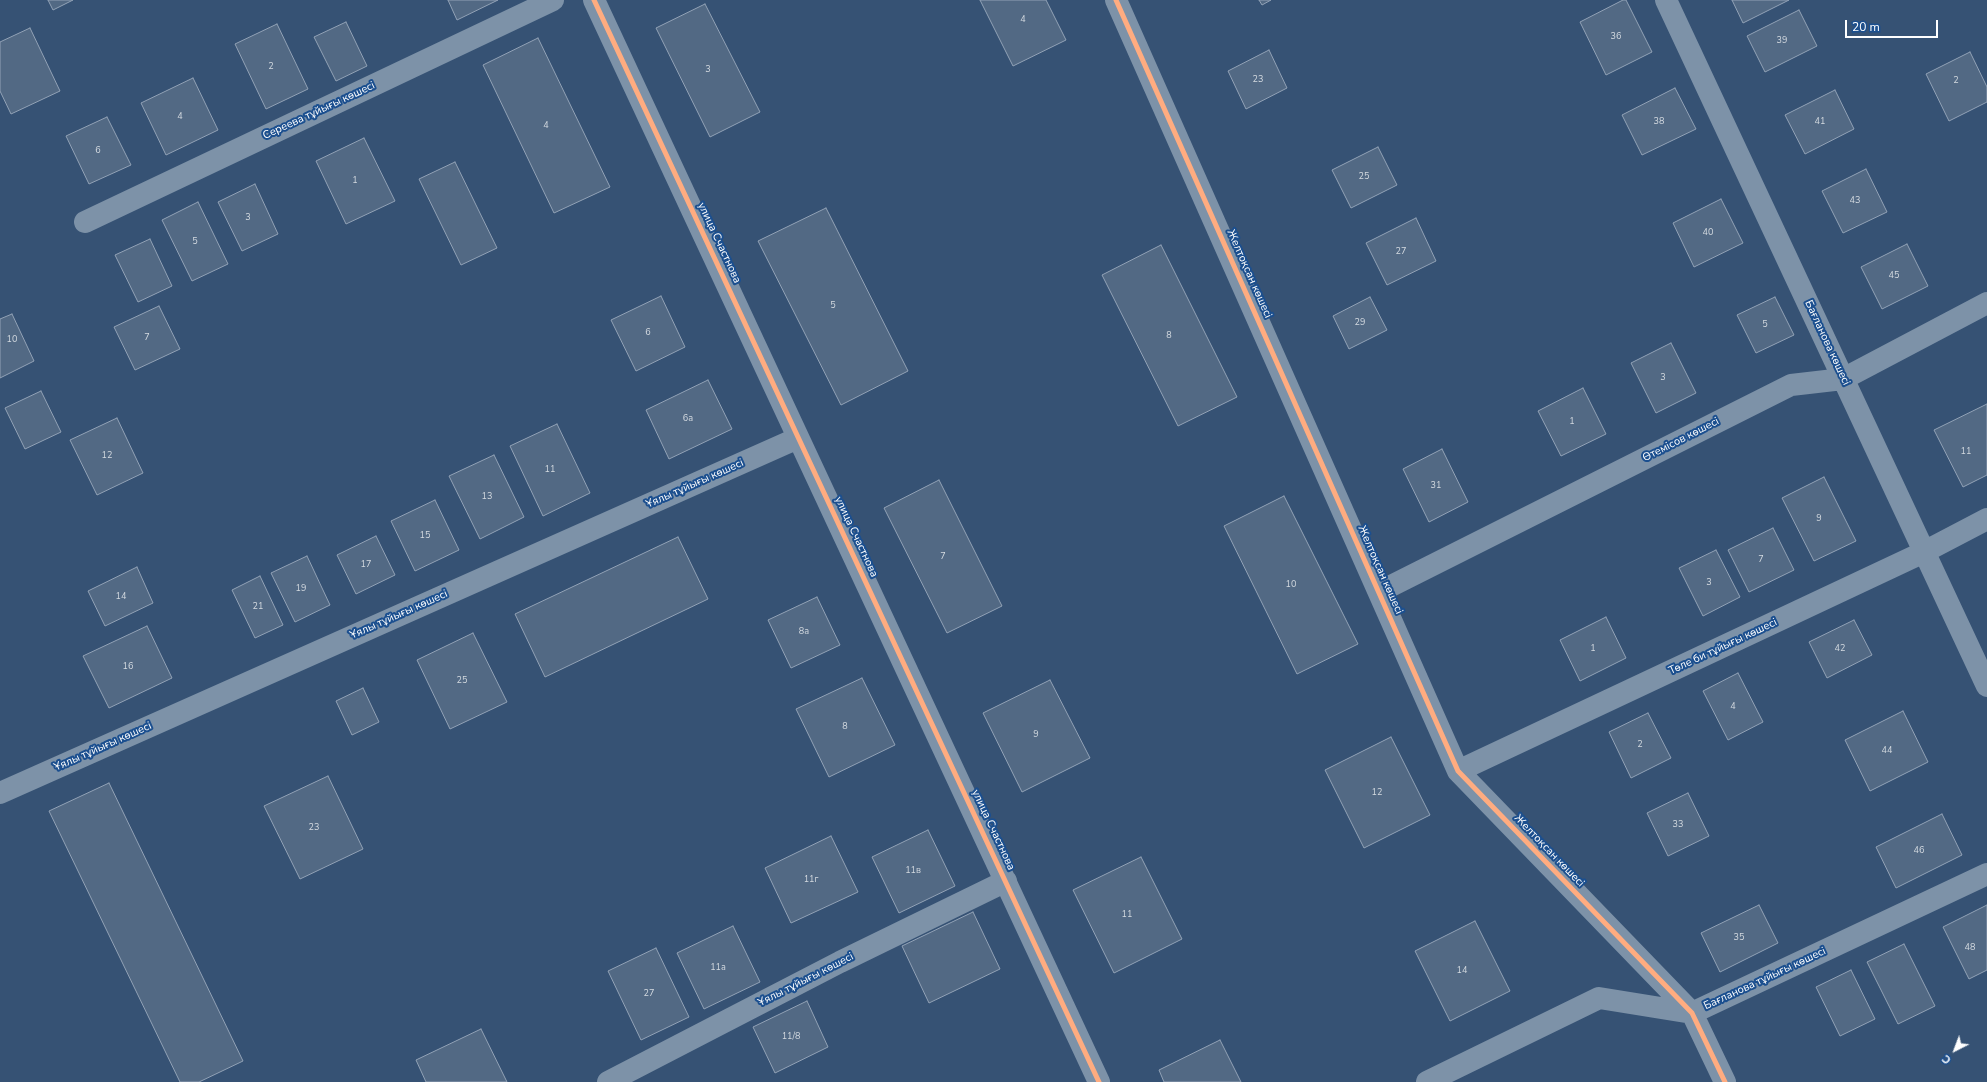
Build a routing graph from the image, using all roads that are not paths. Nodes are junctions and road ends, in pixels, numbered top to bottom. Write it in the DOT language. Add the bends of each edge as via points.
graph roads {
  1 [pos="553,0"];
  2 [pos="594,0"];
  3 [pos="1116,0"];
  4 [pos="1666,0"];
  5 [pos="85,222"];
  6 [pos="1987,303"];
  7 [pos="1843,380"];
  8 [pos="798,438"];
  9 [pos="1987,520"];
  10 [pos="1924,552"];
  11 [pos="1379,592"];
  12 [pos="1987,686"];
  13 [pos="1458,771"];
  14 [pos="0,793"];
  15 [pos="1987,874"];
  16 [pos="1006,881"];
  17 [pos="1692,1013"];
  18 [pos="608,1082"];
  19 [pos="1099,1082"];
  20 [pos="1427,1082"];
  21 [pos="1725,1082"];
  1 -- 5 [label="street, Сереева тұйығы көшесі"];
  2 -- 8 [label="street, улица Счастнова"];
  3 -- 11 [label="street, Желтоқсан көшесі"];
  4 -- 7 [label="street, Бағланова көшесі"];
  6 -- 7 [label="street, Өтемісов көшесі"];
  7 -- 10 [label="street, Бағланова көшесі"];
  7 -- 11 [label="street, Өтемісов көшесі" via="1791,385"];
  8 -- 14 [label="street, Ұялы тұйығы көшесі"];
  8 -- 16 [label="street, улица Счастнова"];
  9 -- 10 [label="street, Төле би тұйығы көшесі"];
  10 -- 12 [label="street, Бағланова көшесі"];
  10 -- 13 [label="street, Төле би тұйығы көшесі"];
  11 -- 13 [label="street, Желтоқсан көшесі"];
  13 -- 17 [label="street, Желтоқсан көшесі"];
  15 -- 17 [label="street, Бағланова тұйығы көшесі"];
  16 -- 18 [label="street, Ұялы тұйығы көшесі" via="840,962"];
  16 -- 19 [label="street, улица Счастнова"];
  17 -- 20 [label="street, Бағланова тұйығы көшесі" via="1599,998"];
  17 -- 21 [label="street, Желтоқсан көшесі"];
}
